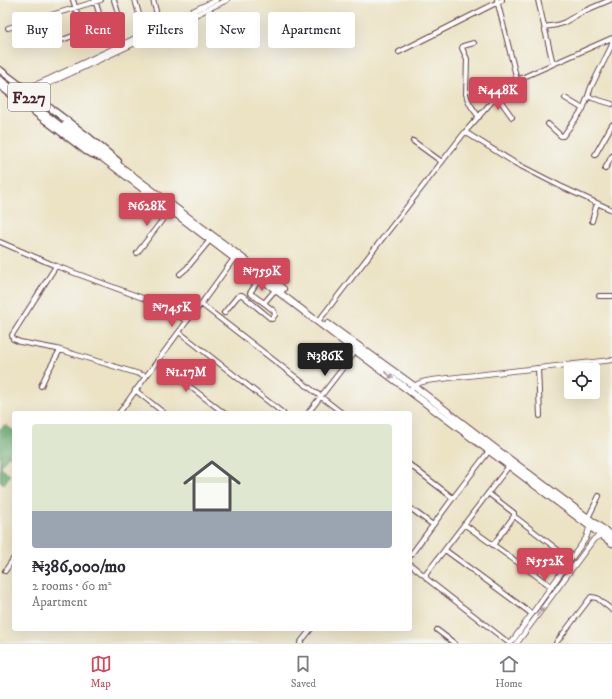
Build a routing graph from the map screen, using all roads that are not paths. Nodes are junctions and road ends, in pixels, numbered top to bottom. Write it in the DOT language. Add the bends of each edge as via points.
graph roads {
  1 [pos="73,0"];
  2 [pos="101,0"];
  3 [pos="114,0"];
  4 [pos="135,0"];
  5 [pos="153,0"];
  6 [pos="216,0"];
  7 [pos="227,0"];
  8 [pos="502,0"];
  9 [pos="538,0"];
  10 [pos="610,0"];
  11 [pos="95,1"];
  12 [pos="497,1"];
  13 [pos="75,8"];
  14 [pos="156,11"];
  15 [pos="60,12"];
  16 [pos="99,12"];
  17 [pos="118,12"];
  18 [pos="138,12"];
  19 [pos="12,27"];
  20 [pos="544,27"];
  21 [pos="8,28"];
  22 [pos="612,38"];
  23 [pos="62,40"];
  24 [pos="612,42"];
  25 [pos="474,43"];
  26 [pos="399,52"];
  27 [pos="553,64"];
  28 [pos="0,72"];
  29 [pos="0,80"];
  30 [pos="517,80"];
  31 [pos="0,86"];
  32 [pos="25,89"];
  33 [pos="497,96"];
  34 [pos="588,96"];
  35 [pos="36,97"];
  36 [pos="565,98"];
  37 [pos="612,104"];
  38 [pos="583,109"];
  39 [pos="478,117"];
  40 [pos="512,117"];
  41 [pos="57,121"];
  42 [pos="548,124"];
  43 [pos="612,124"];
  44 [pos="466,132"];
  45 [pos="413,141"];
  46 [pos="595,155"];
  47 [pos="612,156"];
  48 [pos="104,159"];
  49 [pos="442,162"];
  50 [pos="124,169"];
  51 [pos="605,169"];
  52 [pos="597,203"];
  53 [pos="170,210"];
  54 [pos="612,210"];
  55 [pos="592,221"];
  56 [pos="210,240"];
  57 [pos="0,242"];
  58 [pos="137,253"];
  59 [pos="236,256"];
  60 [pos="56,266"];
  61 [pos="180,274"];
  62 [pos="260,278"];
  63 [pos="276,289"];
  64 [pos="250,293"];
  65 [pos="242,296"];
  66 [pos="599,296"];
  67 [pos="612,296"];
  68 [pos="264,303"];
  69 [pos="201,304"];
  70 [pos="224,313"];
  71 [pos="320,319"];
  72 [pos="187,321"];
  73 [pos="179,332"];
  74 [pos="60,350"];
  75 [pos="356,351"];
  76 [pos="612,360"];
  77 [pos="158,361"];
  78 [pos="538,368"];
  79 [pos="146,376"];
  80 [pos="41,386"];
  81 [pos="412,388"];
  82 [pos="135,390"];
  83 [pos="321,396"];
  84 [pos="120,411"];
  85 [pos="161,411"];
  86 [pos="221,411"];
  87 [pos="280,411"];
  88 [pos="310,411"];
  89 [pos="340,411"];
  90 [pos="540,416"];
  91 [pos="489,451"];
  92 [pos="509,466"];
  93 [pos="412,467"];
  94 [pos="488,493"];
  95 [pos="599,496"];
  96 [pos="453,498"];
  97 [pos="412,509"];
  98 [pos="514,516"];
  99 [pos="588,518"];
  100 [pos="464,524"];
  101 [pos="433,525"];
  102 [pos="590,526"];
  103 [pos="601,535"];
  104 [pos="612,536"];
  105 [pos="612,543"];
  106 [pos="493,545"];
  107 [pos="445,550"];
  108 [pos="412,552"];
  109 [pos="571,560"];
  110 [pos="12,561"];
  111 [pos="412,566"];
  112 [pos="5,571"];
  113 [pos="426,577"];
  114 [pos="552,587"];
  115 [pos="612,610"];
  116 [pos="532,614"];
  117 [pos="437,630"];
  118 [pos="309,631"];
  119 [pos="522,632"];
  120 [pos="300,643"];
  121 [pos="454,643"];
  122 [pos="510,643"];
  123 [pos="517,643"];
  124 [pos="556,643"];
  1 -- 13 [label="street"];
  2 -- 11 [label="street"];
  3 -- 17 [label="street"];
  4 -- 18 [label="street"];
  5 -- 14 [label="street"];
  6 -- 32 [label="street"];
  7 -- 35 [label="street" via="39,88"];
  8 -- 12 [label="street"];
  9 -- 20 [label="street"];
  10 -- 20 [label="street" via="565,22"];
  11 -- 13 [label="street"];
  11 -- 16 [label="street"];
  12 -- 26 [label="street"];
  12 -- 30 [label="street"];
  13 -- 15 [label="street"];
  13 -- 23 [label="street" via="83,32"];
  19 -- 21 [label="street"];
  20 -- 27 [label="street"];
  22 -- 27 [label="street"];
  24 -- 34 [label="street"];
  25 -- 39 [label="street" via="462,48 467,59 466,94"];
  27 -- 30 [label="street"];
  28 -- 32 [label="main road"];
  28 -- 41 [label="main road, F227"];
  29 -- 41 [label="main road, F227"];
  30 -- 33 [label="street"];
  31 -- 48 [label="main road" via="78,145"];
  32 -- 35 [label="main road"];
  33 -- 39 [label="street"];
  33 -- 40 [label="street"];
  34 -- 37 [label="street"];
  34 -- 38 [label="street"];
  35 -- 50 [label="main road" via="90,138"];
  36 -- 38 [label="street"];
  38 -- 42 [label="street" via="563,136"];
  39 -- 44 [label="street"];
  41 -- 48 [label="main road, F227"];
  41 -- 50 [label="main road, F227"];
  43 -- 46 [label="street"];
  44 -- 49 [label="street"];
  44 -- 52 [label="street" via="515,163"];
  45 -- 49 [label="street"];
  47 -- 51 [label="street"];
  48 -- 53 [label="main road, F227"];
  49 -- 71 [label="street"];
  50 -- 59 [label="main road, F227"];
  52 -- 54 [label="street"];
  52 -- 55 [label="street"];
  53 -- 56 [label="main road, F227"];
  53 -- 58 [label="street"];
  56 -- 59 [label="main road, F227"];
  56 -- 61 [label="street"];
  57 -- 60 [label="street"];
  59 -- 62 [label="main road, F227"];
  59 -- 69 [label="street"];
  59 -- 71 [label="main road, F227"];
  60 -- 72 [label="street" via="148,300"];
  60 -- 74 [label="street" via="12,335 13,339 20,342"];
  62 -- 63 [label="main road, F227"];
  62 -- 64 [label="street"];
  63 -- 68 [label="street"];
  63 -- 75 [label="main road, F227"];
  64 -- 65 [label="street"];
  64 -- 68 [label="street"];
  65 -- 68 [label="street" via="272,319 275,312"];
  65 -- 70 [label="street" via="238,296"];
  66 -- 67 [label="street"];
  69 -- 72 [label="street"];
  69 -- 83 [label="street"];
  71 -- 81 [label="main road, F227"];
  72 -- 73 [label="street"];
  73 -- 77 [label="street"];
  73 -- 87 [label="street"];
  74 -- 79 [label="street"];
  74 -- 80 [label="street"];
  75 -- 81 [label="main road, F227, one-way"];
  75 -- 83 [label="street"];
  76 -- 78 [label="street"];
  77 -- 79 [label="street"];
  77 -- 86 [label="street"];
  78 -- 81 [label="street" via="423,382"];
  78 -- 90 [label="street"];
  79 -- 82 [label="street"];
  81 -- 91 [label="main road, F227"];
  81 -- 99 [label="main road, F227"];
  82 -- 84 [label="street"];
  82 -- 85 [label="street"];
  83 -- 88 [label="street"];
  83 -- 89 [label="street"];
  91 -- 92 [label="main road, F227"];
  91 -- 96 [label="street"];
  92 -- 94 [label="street"];
  92 -- 102 [label="main road, F227"];
  93 -- 96 [label="street"];
  94 -- 98 [label="street" via="514,513"];
  94 -- 100 [label="street"];
  95 -- 99 [label="street"];
  96 -- 101 [label="street"];
  97 -- 101 [label="street"];
  98 -- 106 [label="street"];
  98 -- 109 [label="street"];
  99 -- 104 [label="main road, F227"];
  100 -- 106 [label="street"];
  100 -- 107 [label="street"];
  101 -- 108 [label="street"];
  102 -- 103 [label="main road, F227"];
  102 -- 109 [label="street" via="586,538"];
  103 -- 105 [label="main road, F227"];
  119 -- 103 [label="street, one-way" via="594,539"];
  106 -- 114 [label="street"];
  107 -- 113 [label="street"];
  107 -- 116 [label="street"];
  109 -- 114 [label="street"];
  110 -- 112 [label="street"];
  111 -- 113 [label="street"];
  113 -- 122 [label="street"];
  114 -- 116 [label="street"];
  115 -- 124 [label="street" via="597,598 591,597"];
  116 -- 119 [label="street"];
  117 -- 121 [label="street"];
  118 -- 120 [label="street"];
  119 -- 122 [label="street"];
  119 -- 123 [label="street"];
}
